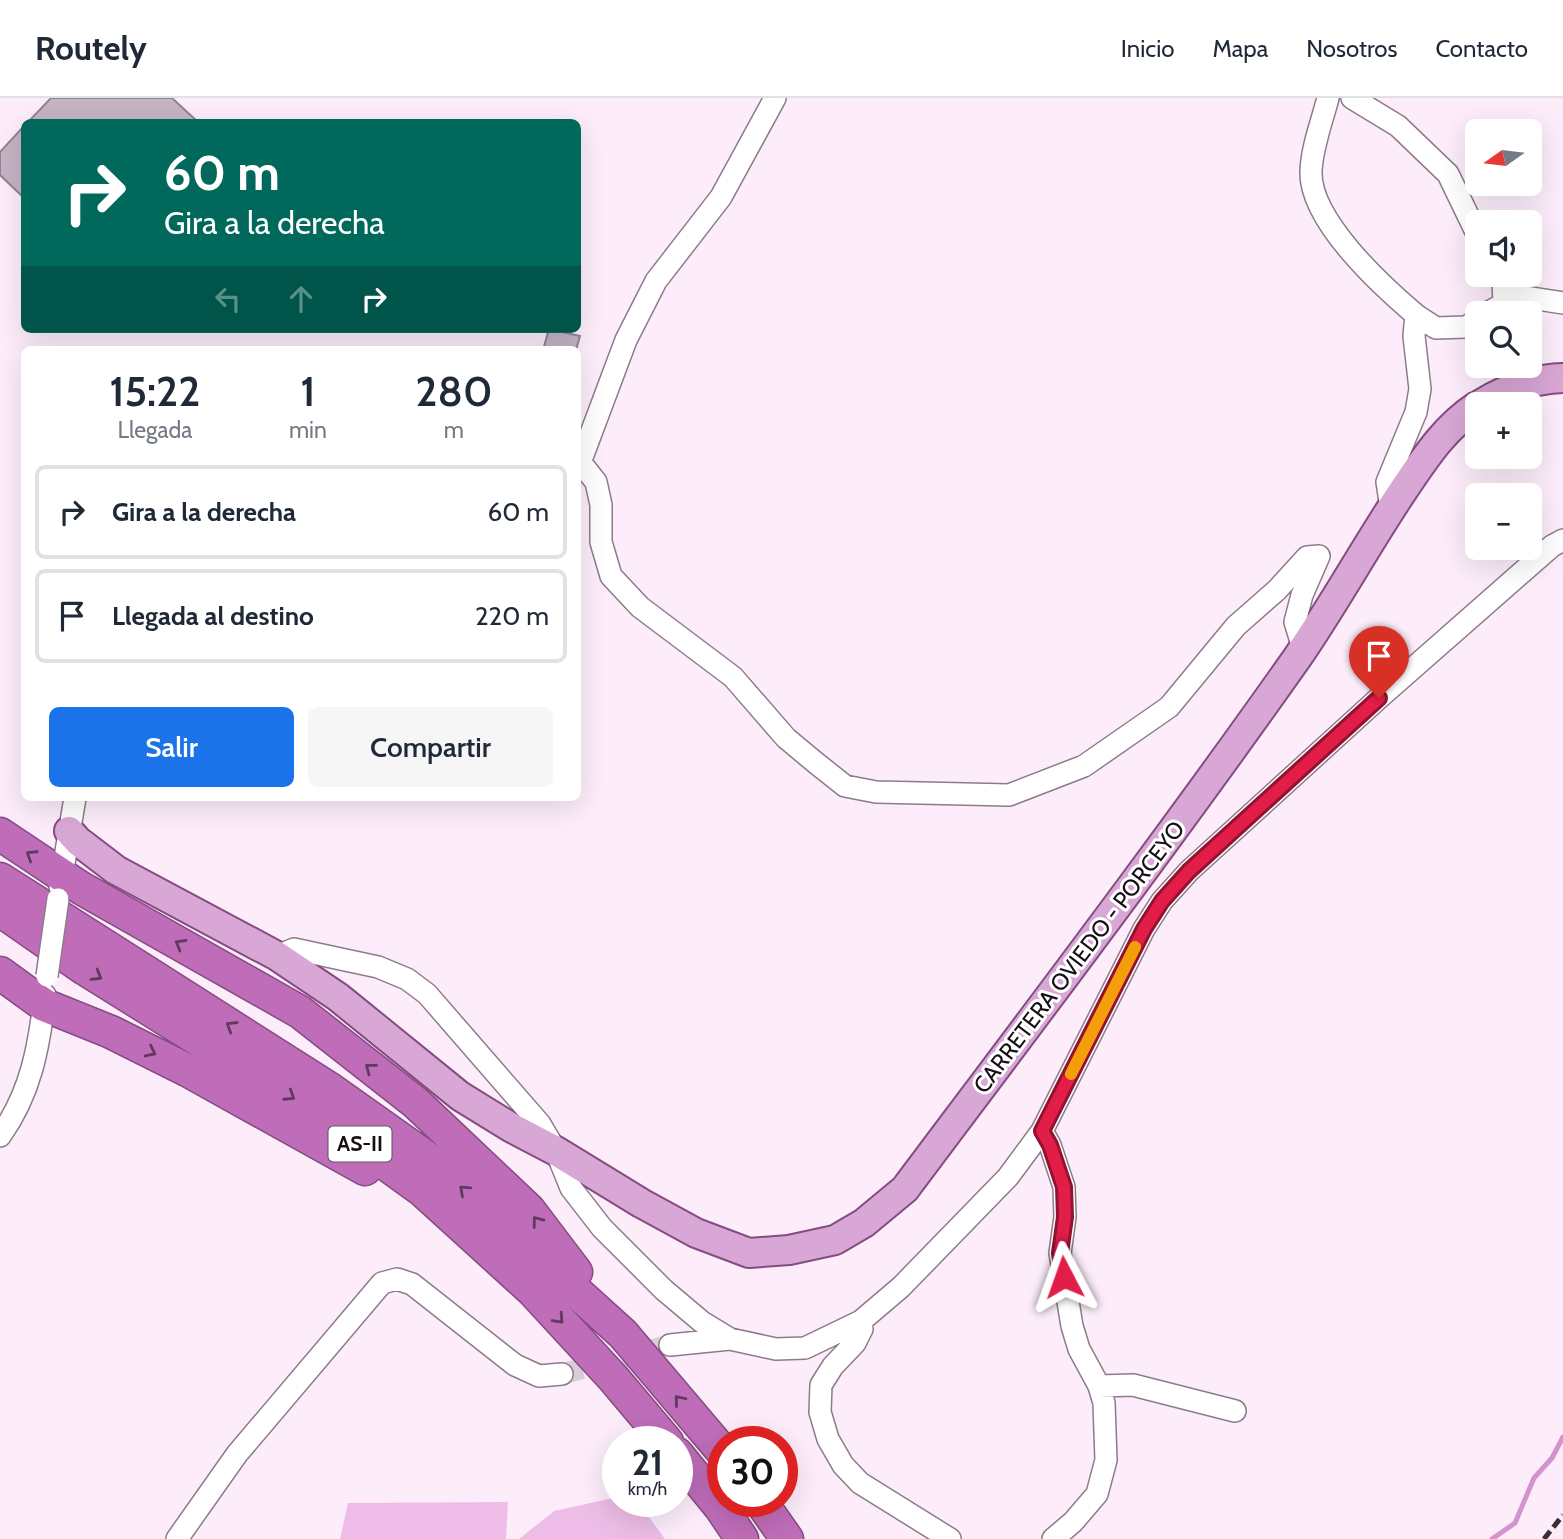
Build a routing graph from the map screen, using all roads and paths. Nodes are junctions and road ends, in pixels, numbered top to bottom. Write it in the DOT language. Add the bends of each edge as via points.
graph roads {
  1 [pos="775,98"];
  2 [pos="1328,98"];
  3 [pos="1352,98"];
  4 [pos="1465,210"];
  5 [pos="1509,301"];
  6 [pos="1563,303"];
  7 [pos="1416,316"];
  8 [pos="1465,327"];
  9 [pos="1563,378"];
  10 [pos="1504,392"];
  11 [pos="1465,414"];
  12 [pos="581,461"];
  13 [pos="581,468"];
  14 [pos="1391,508"];
  15 [pos="1563,540"];
  16 [pos="1303,648"];
  17 [pos="74,801"];
  18 [pos="69,831"];
  19 [pos="0,834"];
  20 [pos="116,870"];
  21 [pos="0,879"];
  22 [pos="60,887"];
  23 [pos="0,910"];
  24 [pos="277,956"];
  25 [pos="0,973"];
  26 [pos="46,990"];
  27 [pos="1042,1131"];
  28 [pos="0,1136"];
  29 [pos="556,1151"];
  30 [pos="533,1290"];
  31 [pos="861,1321"];
  32 [pos="623,1334"];
  33 [pos="730,1339"];
  34 [pos="670,1345"];
  35 [pos="562,1374"];
  36 [pos="1099,1386"];
  37 [pos="1235,1411"];
  38 [pos="654,1426"];
  39 [pos="707,1433"];
  40 [pos="693,1474"];
  41 [pos="772,1517"];
  42 [pos="177,1539"];
  43 [pos="742,1539"];
  44 [pos="787,1539"];
  45 [pos="950,1539"];
  46 [pos="1053,1539"];
  1 -- 12 [label="street" via="721,197 656,281 626,340"];
  2 -- 7 [label="street" via="1311,173 1319,207 1374,279"];
  3 -- 4 [label="street" via="1398,126 1448,174"];
  5 -- 6 [label="street" via="1518,296"];
  7 -- 8 [label="street" via="1436,328"];
  7 -- 14 [label="street" via="1420,388 1416,412 1387,482"];
  9 -- 10 [label="main road, CARRETERA OVIEDO - PORCEYO"];
  11 -- 14 [label="main road, CARRETERA OVIEDO - PORCEYO" via="1438,440"];
  13 -- 16 [label="street" via="596,482 601,542 611,576 640,607 733,677 786,738 845,786 876,792 1009,794 1084,766 1169,707 1236,626 1307,557 1319,555 1295,622"];
  14 -- 16 [label="main road, CARRETERA OVIEDO - PORCEYO"];
  15 -- 27 [label="street" via="1369,707 1162,901"];
  16 -- 29 [label="main road, CARRETERA OVIEDO - PORCEYO" via="1170,835 905,1189 864,1223 835,1240 789,1250 749,1252 695,1233"];
  17 -- 18 [label="street"];
  18 -- 20 [label="main road, CARRETERA OVIEDO - PORCEYO"];
  18 -- 22 [label="street"];
  22 -- 19 [label="highway, one-way"];
  20 -- 22 [label="main road, CARRETERA OVIEDO - PORCEYO" via="94,867"];
  20 -- 24 [label="main road, CARRETERA OVIEDO - PORCEYO"];
  32 -- 21 [label="highway, AS-II, one-way" via="433,1162 330,1089"];
  22 -- 26 [label="street, bridge"];
  32 -- 22 [label="highway, one-way" via="529,1210 415,1103 300,1013 81,888"];
  23 -- 30 [label="highway, AS-II, one-way" via="85,969 310,1109 422,1190"];
  24 -- 29 [label="main road, CARRETERA OVIEDO - PORCEYO" via="338,997 460,1096"];
  24 -- 29 [label="street, CARRETERA OVIEDO - PORCEYO" via="293,949 378,967 407,979 443,1009 540,1124"];
  25 -- 26 [label="highway"];
  26 -- 28 [label="street" via="34,1070"];
  26 -- 30 [label="highway, one-way" via="111,1032 187,1069 388,1182"];
  27 -- 31 [label="street" via="998,1187 901,1287"];
  27 -- 36 [label="street" via="1064,1187 1060,1253 1072,1326"];
  29 -- 33 [label="street" via="571,1188 602,1228 663,1290"];
  30 -- 38 [label="highway, AS-II, one-way"];
  31 -- 33 [label="street" via="804,1348 776,1349"];
  31 -- 45 [label="street" via="855,1343 821,1385 820,1412 828,1438 860,1483"];
  39 -- 32 [label="highway, AS-II, one-way"];
  33 -- 34 [label="street"];
  35 -- 42 [label="street" via="539,1376 515,1365 412,1284 397,1279 382,1283 237,1454"];
  36 -- 37 [label="street" via="1133,1385"];
  36 -- 46 [label="street" via="1106,1460 1097,1494"];
  40 -- 43 [label="highway"];
  41 -- 44 [label="highway"];
}
